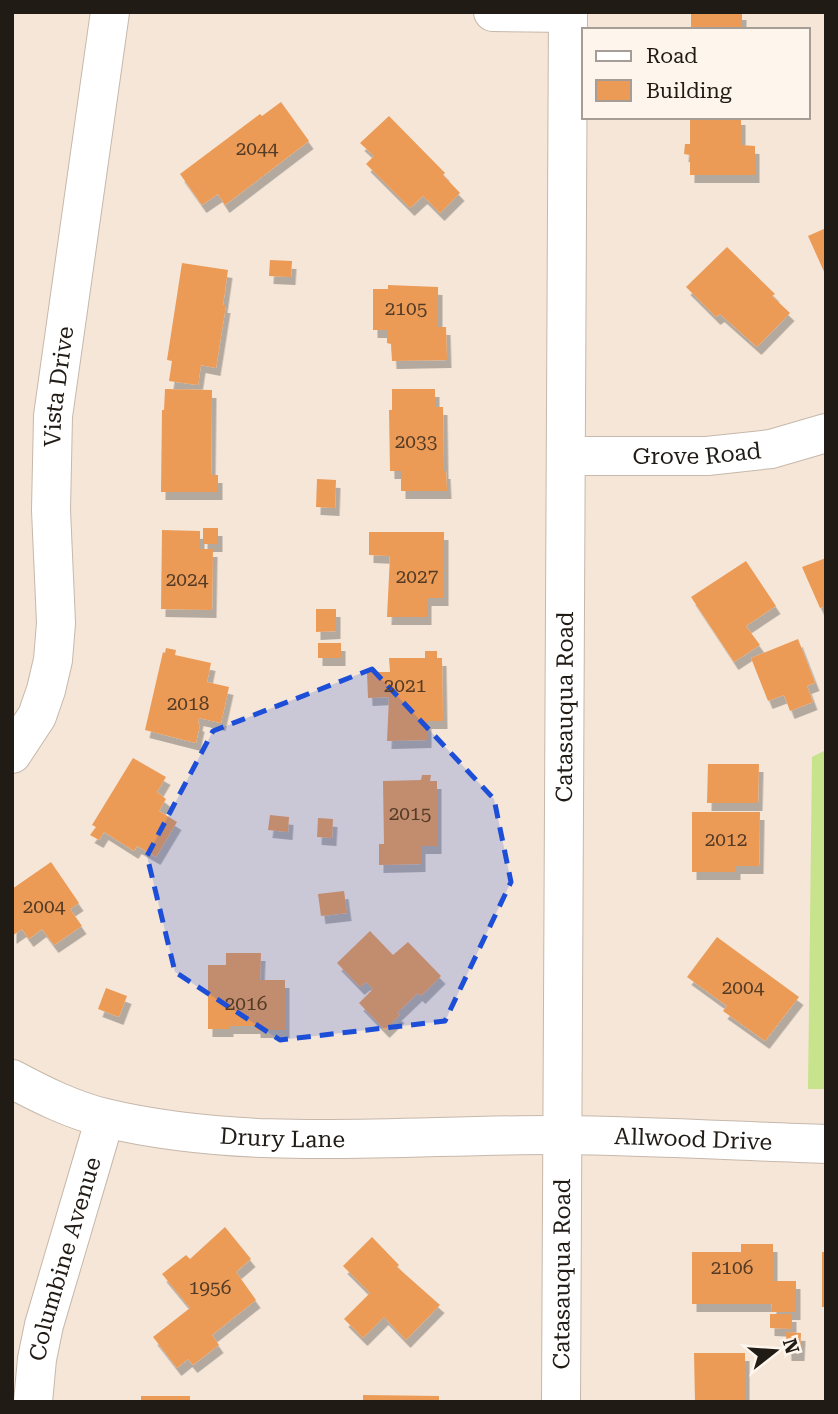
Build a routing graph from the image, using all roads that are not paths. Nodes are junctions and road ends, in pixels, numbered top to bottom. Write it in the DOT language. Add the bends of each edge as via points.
graph roads {
  1 [pos="110,12"];
  2 [pos="493,12"];
  3 [pos="568,13"];
  4 [pos="826,433"];
  5 [pos="566,457"];
  6 [pos="12,754"];
  7 [pos="12,1079"];
  8 [pos="105,1118"];
  9 [pos="561,1135"];
  10 [pos="826,1144"];
  11 [pos="33,1402"];
  12 [pos="561,1402"];
  1 -- 6 [label="street, Vista Drive" via="53,416 53,660 37,716"];
  2 -- 3 [label="street"];
  3 -- 5 [label="street, Catasauqua Road"];
  4 -- 5 [label="street, Grove Road" via="771,449 706,456"];
  5 -- 9 [label="street, Catasauqua Road"];
  7 -- 8 [label="street, Drury Lane"];
  8 -- 9 [label="street, Drury Lane" via="207,1135"];
  8 -- 11 [label="street, Columbine Avenue" via="44,1325"];
  9 -- 10 [label="street, Allwood Drive"];
  9 -- 12 [label="street, Catasauqua Road"];
}
